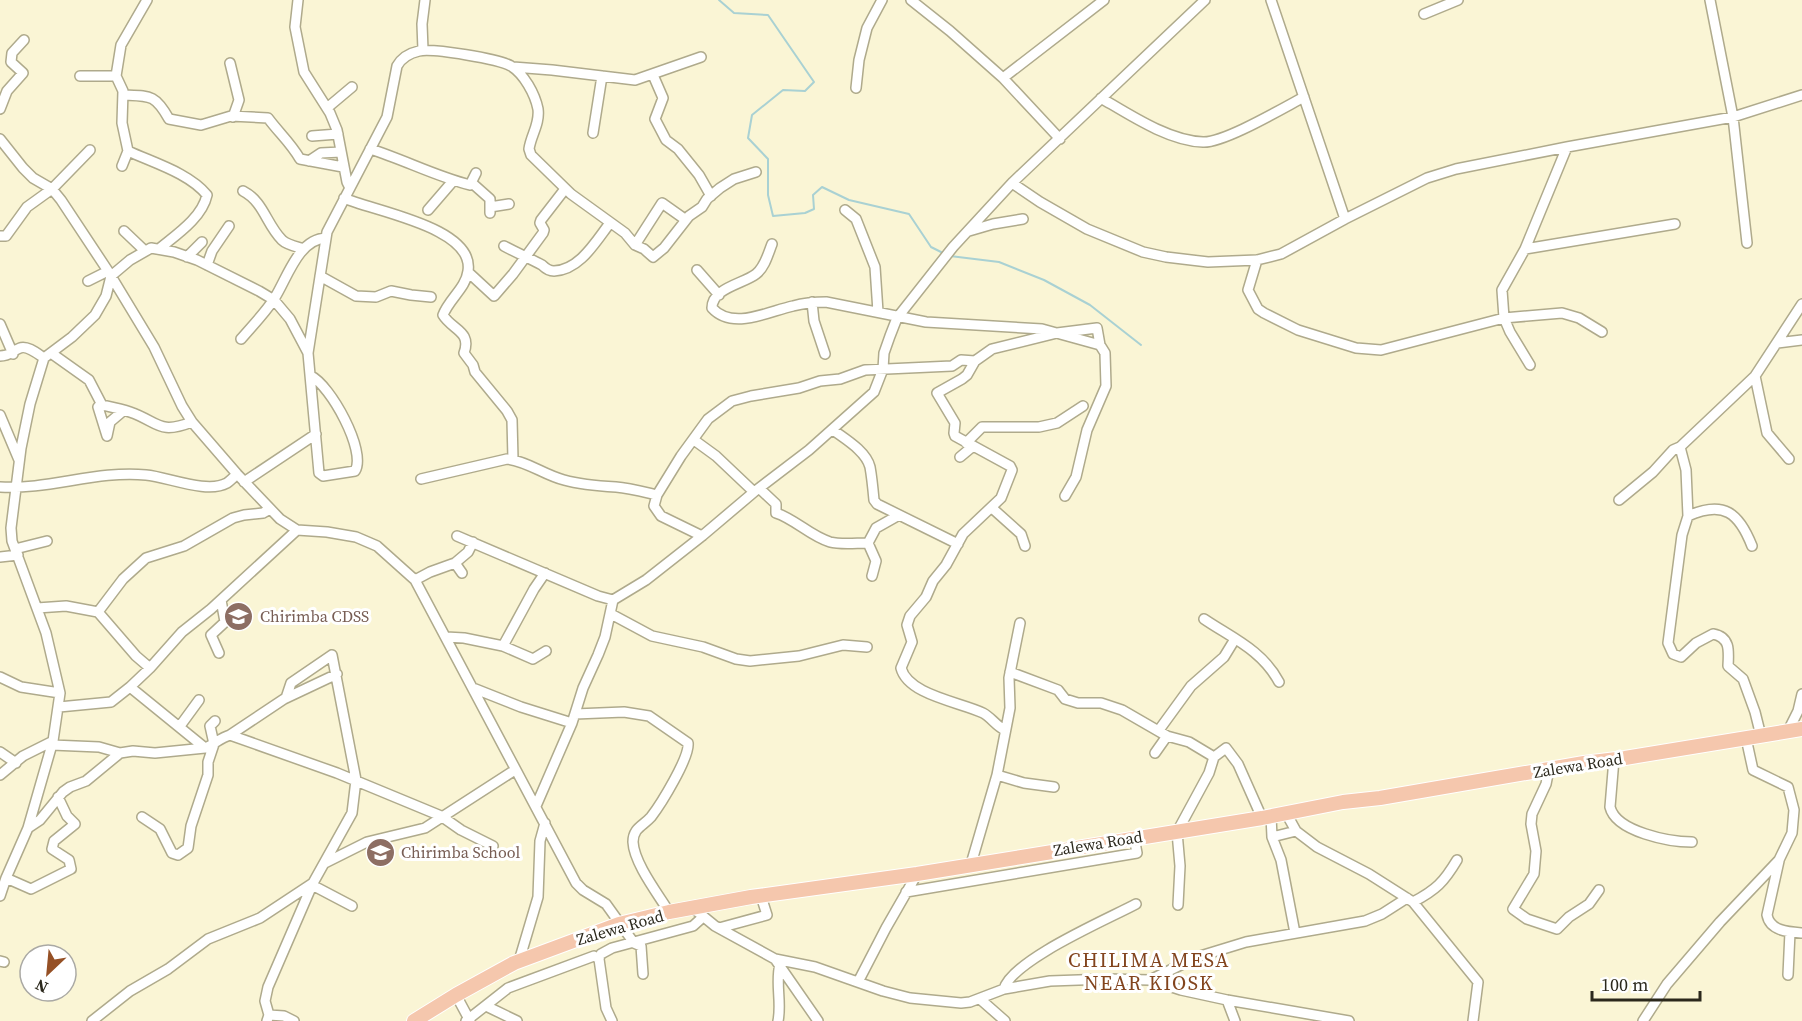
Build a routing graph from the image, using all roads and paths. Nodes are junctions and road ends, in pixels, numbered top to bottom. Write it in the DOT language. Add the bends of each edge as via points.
graph roads {
  1 [pos="147,0"];
  2 [pos="298,0"];
  3 [pos="425,0"];
  4 [pos="882,0"];
  5 [pos="911,0"];
  6 [pos="1104,0"];
  7 [pos="1205,0"];
  8 [pos="1271,0"];
  9 [pos="1458,0"];
  10 [pos="1710,0"];
  11 [pos="1424,14"];
  12 [pos="24,40"];
  13 [pos="423,50"];
  14 [pos="701,57"];
  15 [pos="230,63"];
  16 [pos="513,67"];
  17 [pos="652,75"];
  18 [pos="80,76"];
  19 [pos="117,76"];
  20 [pos="602,76"];
  21 [pos="1003,78"];
  22 [pos="352,87"];
  23 [pos="856,88"];
  24 [pos="123,95"];
  25 [pos="1802,95"];
  26 [pos="1101,98"];
  27 [pos="1304,98"];
  28 [pos="327,108"];
  29 [pos="0,109"];
  30 [pos="233,117"];
  31 [pos="1733,117"];
  32 [pos="593,133"];
  33 [pos="338,135"];
  34 [pos="312,136"];
  35 [pos="0,139"];
  36 [pos="1060,139"];
  37 [pos="1567,147"];
  38 [pos="370,149"];
  39 [pos="90,150"];
  40 [pos="128,152"];
  41 [pos="340,152"];
  42 [pos="309,161"];
  43 [pos="122,166"];
  44 [pos="344,167"];
  45 [pos="756,172"];
  46 [pos="476,173"];
  47 [pos="453,181"];
  48 [pos="472,183"];
  49 [pos="1012,183"];
  50 [pos="350,188"];
  51 [pos="52,189"];
  52 [pos="565,189"];
  53 [pos="243,191"];
  54 [pos="711,196"];
  55 [pos="344,198"];
  56 [pos="509,204"];
  57 [pos="428,210"];
  58 [pos="845,210"];
  59 [pos="1023,219"];
  60 [pos="1345,219"];
  61 [pos="686,220"];
  62 [pos="609,223"];
  63 [pos="1675,224"];
  64 [pos="229,226"];
  65 [pos="124,231"];
  66 [pos="967,232"];
  67 [pos="0,236"];
  68 [pos="326,238"];
  69 [pos="202,242"];
  70 [pos="1747,243"];
  71 [pos="772,244"];
  72 [pos="635,245"];
  73 [pos="504,246"];
  74 [pos="159,249"];
  75 [pos="304,249"];
  76 [pos="1526,249"];
  77 [pos="145,252"];
  78 [pos="187,256"];
  79 [pos="526,256"];
  80 [pos="1257,261"];
  81 [pos="207,265"];
  82 [pos="698,270"];
  83 [pos="468,272"];
  84 [pos="110,274"];
  85 [pos="320,276"];
  86 [pos="88,280"];
  87 [pos="719,295"];
  88 [pos="431,297"];
  89 [pos="274,300"];
  90 [pos="812,302"];
  91 [pos="1802,304"];
  92 [pos="878,312"];
  93 [pos="897,318"];
  94 [pos="1504,318"];
  95 [pos="0,324"];
  96 [pos="1602,332"];
  97 [pos="1057,333"];
  98 [pos="241,339"];
  99 [pos="1802,340"];
  100 [pos="1777,343"];
  101 [pos="1100,345"];
  102 [pos="308,353"];
  103 [pos="13,354"];
  104 [pos="825,354"];
  105 [pos="48,355"];
  106 [pos="0,356"];
  107 [pos="975,361"];
  108 [pos="1530,364"];
  109 [pos="883,369"];
  110 [pos="312,376"];
  111 [pos="1755,376"];
  112 [pos="101,404"];
  113 [pos="1083,405"];
  114 [pos="123,411"];
  115 [pos="0,415"];
  116 [pos="192,422"];
  117 [pos="833,430"];
  118 [pos="316,434"];
  119 [pos="694,440"];
  120 [pos="969,445"];
  121 [pos="1680,447"];
  122 [pos="960,457"];
  123 [pos="513,459"];
  124 [pos="1789,459"];
  125 [pos="19,460"];
  126 [pos="237,474"];
  127 [pos="421,479"];
  128 [pos="244,482"];
  129 [pos="0,487"];
  130 [pos="15,488"];
  131 [pos="756,490"];
  132 [pos="657,495"];
  133 [pos="1065,496"];
  134 [pos="1619,500"];
  135 [pos="992,508"];
  136 [pos="270,509"];
  137 [pos="899,514"];
  138 [pos="1688,516"];
  139 [pos="297,530"];
  140 [pos="457,536"];
  141 [pos="702,536"];
  142 [pos="47,541"];
  143 [pos="473,542"];
  144 [pos="868,543"];
  145 [pos="958,544"];
  146 [pos="1025,546"];
  147 [pos="1752,546"];
  148 [pos="16,552"];
  149 [pos="0,557"];
  150 [pos="455,563"];
  151 [pos="462,573"];
  152 [pos="545,573"];
  153 [pos="872,576"];
  154 [pos="415,580"];
  155 [pos="221,600"];
  156 [pos="613,600"];
  157 [pos="37,608"];
  158 [pos="98,612"];
  159 [pos="611,614"];
  160 [pos="1204,619"];
  161 [pos="1020,623"];
  162 [pos="446,637"];
  163 [pos="1235,639"];
  164 [pos="503,646"];
  165 [pos="867,647"];
  166 [pos="546,651"];
  167 [pos="219,653"];
  168 [pos="150,668"];
  169 [pos="1010,672"];
  170 [pos="337,674"];
  171 [pos="0,677"];
  172 [pos="1279,682"];
  173 [pos="130,687"];
  174 [pos="472,688"];
  175 [pos="60,693"];
  176 [pos="1802,694"];
  177 [pos="487,695"];
  178 [pos="504,696"];
  179 [pos="286,698"];
  180 [pos="199,700"];
  181 [pos="59,707"];
  182 [pos="573,718"];
  183 [pos="215,721"];
  184 [pos="180,726"];
  185 [pos="1005,730"];
  186 [pos="1795,730"];
  187 [pos="1163,733"];
  188 [pos="230,735"];
  189 [pos="1761,736"];
  190 [pos="1746,738"];
  191 [pos="52,743"];
  192 [pos="209,746"];
  193 [pos="0,752"];
  194 [pos="120,753"];
  195 [pos="1155,753"];
  196 [pos="1214,758"];
  197 [pos="1614,759"];
  198 [pos="16,763"];
  199 [pos="1550,769"];
  200 [pos="515,770"];
  201 [pos="0,775"];
  202 [pos="997,775"];
  203 [pos="356,780"];
  204 [pos="1054,787"];
  205 [pos="58,797"];
  206 [pos="536,806"];
  207 [pos="1286,813"];
  208 [pos="441,816"];
  209 [pos="142,817"];
  210 [pos="1267,817"];
  211 [pos="544,823"];
  212 [pos="28,828"];
  213 [pos="1177,831"];
  214 [pos="1296,831"];
  215 [pos="1797,832"];
  216 [pos="1134,837"];
  217 [pos="1272,837"];
  218 [pos="1692,842"];
  219 [pos="493,846"];
  220 [pos="1457,860"];
  221 [pos="1779,860"];
  222 [pos="325,863"];
  223 [pos="971,864"];
  224 [pos="916,874"];
  225 [pos="3,875"];
  226 [pos="313,884"];
  227 [pos="1599,890"];
  228 [pos="906,892"];
  229 [pos="0,896"];
  230 [pos="761,896"];
  231 [pos="1410,900"];
  232 [pos="1136,904"];
  233 [pos="1178,905"];
  234 [pos="352,906"];
  235 [pos="669,912"];
  236 [pos="698,913"];
  237 [pos="619,924"];
  238 [pos="718,928"];
  239 [pos="1790,932"];
  240 [pos="1294,933"];
  241 [pos="1802,933"];
  242 [pos="634,943"];
  243 [pos="599,958"];
  244 [pos="519,961"];
  245 [pos="778,962"];
  246 [pos="643,974"];
  247 [pos="1788,975"];
  248 [pos="1150,980"];
  249 [pos="858,982"];
  250 [pos="1004,989"];
  251 [pos="456,995"];
  252 [pos="980,999"];
  253 [pos="1227,1000"];
  254 [pos="486,1006"];
  255 [pos="268,1018"];
  256 [pos="468,1020"];
  257 [pos="92,1021"];
  258 [pos="294,1021"];
  259 [pos="414,1021"];
  260 [pos="517,1021"];
  261 [pos="612,1021"];
  262 [pos="778,1021"];
  263 [pos="818,1021"];
  264 [pos="1005,1021"];
  265 [pos="1235,1021"];
  266 [pos="1349,1021"];
  267 [pos="1473,1021"];
  268 [pos="1643,1021"];
  1 -- 19 [label="street" via="121,45"];
  2 -- 28 [label="street" via="295,27 304,72"];
  3 -- 13 [label="street"];
  4 -- 23 [label="street" via="867,28"];
  5 -- 21 [label="street"];
  6 -- 21 [label="street"];
  7 -- 26 [label="street"];
  8 -- 27 [label="street"];
  9 -- 11 [label="street"];
  10 -- 31 [label="street"];
  12 -- 29 [label="street" via="12,53 11,62 23,73 7,91"];
  13 -- 16 [label="street" via="496,60"];
  13 -- 38 [label="street" via="400,61 387,117"];
  14 -- 17 [label="street"];
  15 -- 30 [label="street" via="239,100"];
  16 -- 20 [label="street"];
  16 -- 52 [label="street" via="527,84 538,108 528,149"];
  17 -- 20 [label="street" via="635,80"];
  17 -- 54 [label="street" via="663,98 656,119 666,140 699,175"];
  18 -- 19 [label="street"];
  19 -- 24 [label="street"];
  20 -- 32 [label="street"];
  21 -- 36 [label="street"];
  22 -- 28 [label="street"];
  24 -- 30 [label="street" via="146,96 159,102 169,119 201,125"];
  24 -- 40 [label="street" via="122,123"];
  25 -- 31 [label="street"];
  26 -- 27 [label="street" via="1177,137 1204,143 1232,134"];
  26 -- 36 [label="street"];
  27 -- 60 [label="street"];
  28 -- 33 [label="street"];
  30 -- 42 [label="street" via="268,118 300,159"];
  31 -- 37 [label="street"];
  31 -- 70 [label="street"];
  33 -- 34 [label="street"];
  33 -- 41 [label="street"];
  35 -- 51 [label="street" via="33,178"];
  36 -- 49 [label="street"];
  37 -- 60 [label="street" via="1427,178"];
  37 -- 76 [label="street"];
  38 -- 47 [label="street"];
  38 -- 50 [label="street"];
  39 -- 51 [label="street"];
  40 -- 43 [label="street"];
  40 -- 74 [label="street" via="170,170 207,195 197,214"];
  41 -- 42 [label="street" via="321,153"];
  41 -- 44 [label="street"];
  42 -- 44 [label="street"];
  44 -- 50 [label="street"];
  45 -- 54 [label="street" via="734,179"];
  46 -- 48 [label="street"];
  47 -- 48 [label="street"];
  47 -- 57 [label="street"];
  48 -- 56 [label="street" via="490,199 490,210"];
  49 -- 66 [label="street"];
  49 -- 80 [label="street" via="1087,229 1143,252 1208,262"];
  50 -- 55 [label="street"];
  51 -- 67 [label="street" via="27,207 6,236"];
  51 -- 84 [label="street"];
  52 -- 62 [label="street"];
  52 -- 79 [label="street" via="541,220 544,231"];
  53 -- 75 [label="street" via="257,200 282,241"];
  54 -- 61 [label="street"];
  55 -- 68 [label="street"];
  55 -- 83 [label="street" via="444,234 462,251"];
  58 -- 92 [label="street" via="856,219 875,267"];
  59 -- 66 [label="street"];
  60 -- 80 [label="street" via="1281,254"];
  61 -- 72 [label="street" via="653,257"];
  61 -- 72 [label="street" via="662,204"];
  62 -- 72 [label="street"];
  62 -- 79 [label="street" via="581,259 570,266 552,271"];
  63 -- 76 [label="street"];
  64 -- 81 [label="street"];
  65 -- 77 [label="street"];
  66 -- 93 [label="street"];
  68 -- 75 [label="street" via="315,240"];
  68 -- 85 [label="street"];
  69 -- 78 [label="street"];
  71 -- 87 [label="street" via="756,274"];
  73 -- 79 [label="street"];
  74 -- 77 [label="street"];
  74 -- 78 [label="street"];
  75 -- 89 [label="street"];
  76 -- 94 [label="street" via="1502,290"];
  77 -- 84 [label="street"];
  78 -- 81 [label="street"];
  79 -- 83 [label="street" via="494,296"];
  80 -- 94 [label="street" via="1248,290 1258,309 1298,330 1356,348 1393,348"];
  81 -- 89 [label="street"];
  82 -- 87 [label="street"];
  83 -- 123 [label="street" via="443,315 463,334 467,346 464,353 512,420"];
  84 -- 86 [label="street"];
  84 -- 105 [label="street" via="106,296 96,315"];
  84 -- 116 [label="street" via="154,347"];
  85 -- 88 [label="street" via="356,296 376,297 391,291"];
  85 -- 102 [label="street"];
  87 -- 90 [label="street" via="712,308 735,319"];
  89 -- 98 [label="street"];
  89 -- 102 [label="street" via="290,319"];
  90 -- 92 [label="street"];
  90 -- 104 [label="street"];
  91 -- 100 [label="street"];
  92 -- 93 [label="street"];
  93 -- 97 [label="street"];
  93 -- 109 [label="street"];
  94 -- 96 [label="street" via="1562,313"];
  94 -- 108 [label="street"];
  95 -- 103 [label="street"];
  97 -- 101 [label="street"];
  97 -- 101 [label="street" via="1097,328"];
  97 -- 107 [label="street" via="992,349"];
  99 -- 100 [label="street"];
  100 -- 111 [label="street"];
  101 -- 133 [label="street" via="1105,353 1106,386 1087,429 1076,477"];
  102 -- 110 [label="street"];
  103 -- 105 [label="street" via="24,348"];
  103 -- 106 [label="street"];
  105 -- 112 [label="street" via="89,380"];
  105 -- 125 [label="street" via="30,404"];
  107 -- 109 [label="street"];
  107 -- 120 [label="street" via="966,375 937,393 955,423 955,436"];
  109 -- 117 [label="street" via="874,392"];
  109 -- 119 [label="street" via="732,401 708,419"];
  110 -- 118 [label="street"];
  110 -- 118 [label="street" via="324,386 352,436 357,469 320,476"];
  111 -- 121 [label="street"];
  111 -- 124 [label="street" via="1767,433"];
  112 -- 114 [label="street"];
  112 -- 114 [label="street" via="98,407 107,436 110,422"];
  113 -- 120 [label="street" via="1057,423 1039,427 982,427"];
  114 -- 116 [label="street" via="165,428 175,429"];
  115 -- 125 [label="street"];
  116 -- 126 [label="street"];
  117 -- 131 [label="street"];
  117 -- 137 [label="street" via="860,452 869,465 874,500"];
  118 -- 128 [label="street"];
  119 -- 131 [label="street"];
  119 -- 132 [label="street"];
  120 -- 122 [label="street"];
  120 -- 135 [label="street" via="1012,468 1001,498"];
  121 -- 134 [label="street"];
  121 -- 138 [label="street" via="1686,470"];
  123 -- 127 [label="street"];
  123 -- 132 [label="street" via="564,480"];
  125 -- 130 [label="street"];
  126 -- 128 [label="street"];
  126 -- 130 [label="street" via="214,487 130,475"];
  128 -- 136 [label="street"];
  129 -- 130 [label="street"];
  130 -- 148 [label="street" via="11,528"];
  131 -- 141 [label="street"];
  131 -- 144 [label="street" via="776,504 776,513 816,536 832,542"];
  132 -- 141 [label="street" via="654,506 661,516"];
  135 -- 145 [label="street" via="967,529"];
  135 -- 146 [label="street" via="1021,534"];
  136 -- 139 [label="street"];
  136 -- 158 [label="street" via="233,518 184,546 146,558 123,579"];
  137 -- 144 [label="street" via="876,528"];
  137 -- 145 [label="street"];
  138 -- 147 [label="street" via="1717,509 1729,513 1744,526"];
  138 -- 189 [label="street" via="1668,642 1673,654 1681,657 1713,634 1726,640 1728,666 1743,679"];
  139 -- 154 [label="street" via="356,537 377,546"];
  139 -- 155 [label="street"];
  140 -- 143 [label="street"];
  141 -- 156 [label="street" via="646,580"];
  142 -- 148 [label="street"];
  143 -- 150 [label="street"];
  143 -- 152 [label="street"];
  144 -- 153 [label="street" via="876,561"];
  145 -- 185 [label="street" via="910,616 907,625 912,642 901,668 910,683 920,689 977,710"];
  148 -- 149 [label="street"];
  148 -- 157 [label="street"];
  150 -- 151 [label="street"];
  150 -- 154 [label="street"];
  152 -- 156 [label="street"];
  152 -- 164 [label="street"];
  154 -- 162 [label="street"];
  155 -- 167 [label="street" via="225,622 211,635"];
  155 -- 168 [label="street" via="182,632"];
  156 -- 159 [label="street"];
  157 -- 158 [label="street" via="66,606"];
  157 -- 175 [label="street"];
  158 -- 168 [label="street"];
  159 -- 165 [label="street" via="652,636 750,662 843,645"];
  159 -- 182 [label="street"];
  160 -- 163 [label="street"];
  161 -- 169 [label="street"];
  162 -- 164 [label="street"];
  162 -- 174 [label="street"];
  163 -- 172 [label="street" via="1259,655"];
  163 -- 187 [label="street" via="1224,657 1191,686"];
  164 -- 166 [label="street" via="533,659"];
  168 -- 173 [label="street"];
  169 -- 185 [label="street" via="1010,708"];
  169 -- 187 [label="street" via="1058,690 1069,700 1122,710"];
  170 -- 179 [label="street"];
  170 -- 179 [label="street" via="332,655 291,683"];
  170 -- 203 [label="street"];
  171 -- 175 [label="street" via="21,687"];
  173 -- 181 [label="street" via="108,703"];
  173 -- 184 [label="street"];
  174 -- 177 [label="street"];
  174 -- 200 [label="street"];
  175 -- 181 [label="street"];
  176 -- 186 [label="street"];
  177 -- 178 [label="street"];
  177 -- 182 [label="street"];
  179 -- 188 [label="street"];
  180 -- 184 [label="street"];
  181 -- 191 [label="street"];
  182 -- 206 [label="street"];
  182 -- 235 [label="street" via="624,712 649,716 687,743 675,777 651,816 634,832 633,841 638,858"];
  183 -- 192 [label="street" via="210,726"];
  184 -- 192 [label="street"];
  185 -- 202 [label="street"];
  186 -- 189 [label="highway, Zalewa Road"];
  187 -- 195 [label="street"];
  187 -- 196 [label="street" via="1190,742"];
  188 -- 192 [label="street"];
  188 -- 203 [label="street"];
  189 -- 190 [label="highway, Zalewa Road"];
  190 -- 197 [label="highway, Zalewa Road"];
  190 -- 215 [label="street" via="1753,770 1788,787"];
  191 -- 194 [label="street"];
  191 -- 198 [label="street" via="33,750"];
  191 -- 212 [label="street"];
  192 -- 194 [label="street"];
  192 -- 209 [label="street" via="208,775 188,848 178,855 172,853 160,830"];
  193 -- 198 [label="street"];
  194 -- 205 [label="street" via="87,781"];
  196 -- 210 [label="street" via="1226,748"];
  196 -- 213 [label="street"];
  197 -- 199 [label="highway, Zalewa Road"];
  197 -- 218 [label="street" via="1610,807 1613,814 1646,834 1674,842"];
  198 -- 201 [label="street"];
  199 -- 207 [label="highway, Zalewa Road"];
  199 -- 227 [label="street" via="1532,814 1534,874 1513,909 1527,919 1557,929 1589,904"];
  200 -- 206 [label="street"];
  200 -- 208 [label="street"];
  202 -- 204 [label="street"];
  202 -- 223 [label="street"];
  203 -- 208 [label="street"];
  203 -- 222 [label="street" via="352,813"];
  205 -- 212 [label="street" via="40,820"];
  205 -- 225 [label="street" via="75,824 54,841 52,849 69,861 72,869 31,889"];
  206 -- 211 [label="street"];
  207 -- 210 [label="highway, Zalewa Road"];
  207 -- 214 [label="street"];
  208 -- 219 [label="street"];
  208 -- 222 [label="street" via="416,831 368,842"];
  210 -- 213 [label="highway, Zalewa Road"];
  210 -- 217 [label="street"];
  211 -- 237 [label="street" via="576,883 606,904"];
  211 -- 244 [label="street" via="538,897"];
  212 -- 225 [label="street"];
  213 -- 216 [label="highway, Zalewa Road"];
  213 -- 233 [label="street"];
  214 -- 217 [label="street"];
  214 -- 231 [label="street"];
  215 -- 221 [label="street"];
  216 -- 223 [label="highway, Zalewa Road"];
  216 -- 228 [label="street" via="1137,853"];
  217 -- 240 [label="street" via="1283,870"];
  220 -- 231 [label="street" via="1441,884"];
  221 -- 239 [label="street" via="1768,922 1776,929"];
  221 -- 268 [label="street" via="1667,984"];
  222 -- 226 [label="street"];
  223 -- 224 [label="highway, Zalewa Road"];
  224 -- 228 [label="street"];
  224 -- 230 [label="highway, Zalewa Road"];
  225 -- 229 [label="street"];
  226 -- 234 [label="street"];
  226 -- 255 [label="street" via="268,987"];
  226 -- 257 [label="street" via="260,918 208,939 168,969 130,990"];
  228 -- 249 [label="street"];
  230 -- 236 [label="highway, Zalewa Road"];
  230 -- 238 [label="street" via="767,915"];
  231 -- 240 [label="street" via="1365,921"];
  231 -- 267 [label="street" via="1478,982"];
  232 -- 250 [label="street" via="1062,940 1011,976"];
  235 -- 236 [label="highway, Zalewa Road"];
  235 -- 237 [label="highway, Zalewa Road"];
  236 -- 238 [label="street"];
  236 -- 242 [label="street" via="693,926"];
  237 -- 242 [label="street"];
  237 -- 244 [label="highway, Zalewa Road"];
  238 -- 245 [label="street"];
  239 -- 241 [label="street"];
  239 -- 247 [label="street"];
  240 -- 248 [label="street" via="1197,957"];
  242 -- 243 [label="street" via="612,948"];
  242 -- 246 [label="street" via="641,946"];
  243 -- 254 [label="street" via="570,963 514,985"];
  243 -- 261 [label="street" via="606,1008"];
  244 -- 251 [label="highway, Zalewa Road"];
  245 -- 249 [label="street" via="797,962"];
  245 -- 262 [label="street"];
  245 -- 263 [label="street"];
  248 -- 250 [label="street" via="1050,981"];
  248 -- 253 [label="street"];
  249 -- 252 [label="street" via="901,996 939,1002"];
  250 -- 252 [label="street"];
  251 -- 256 [label="street"];
  251 -- 259 [label="highway, Zalewa Road"];
  252 -- 264 [label="street"];
  253 -- 265 [label="street"];
  253 -- 266 [label="street"];
  254 -- 256 [label="street"];
  254 -- 260 [label="street"];
  255 -- 258 [label="street" via="284,1016"];
}
